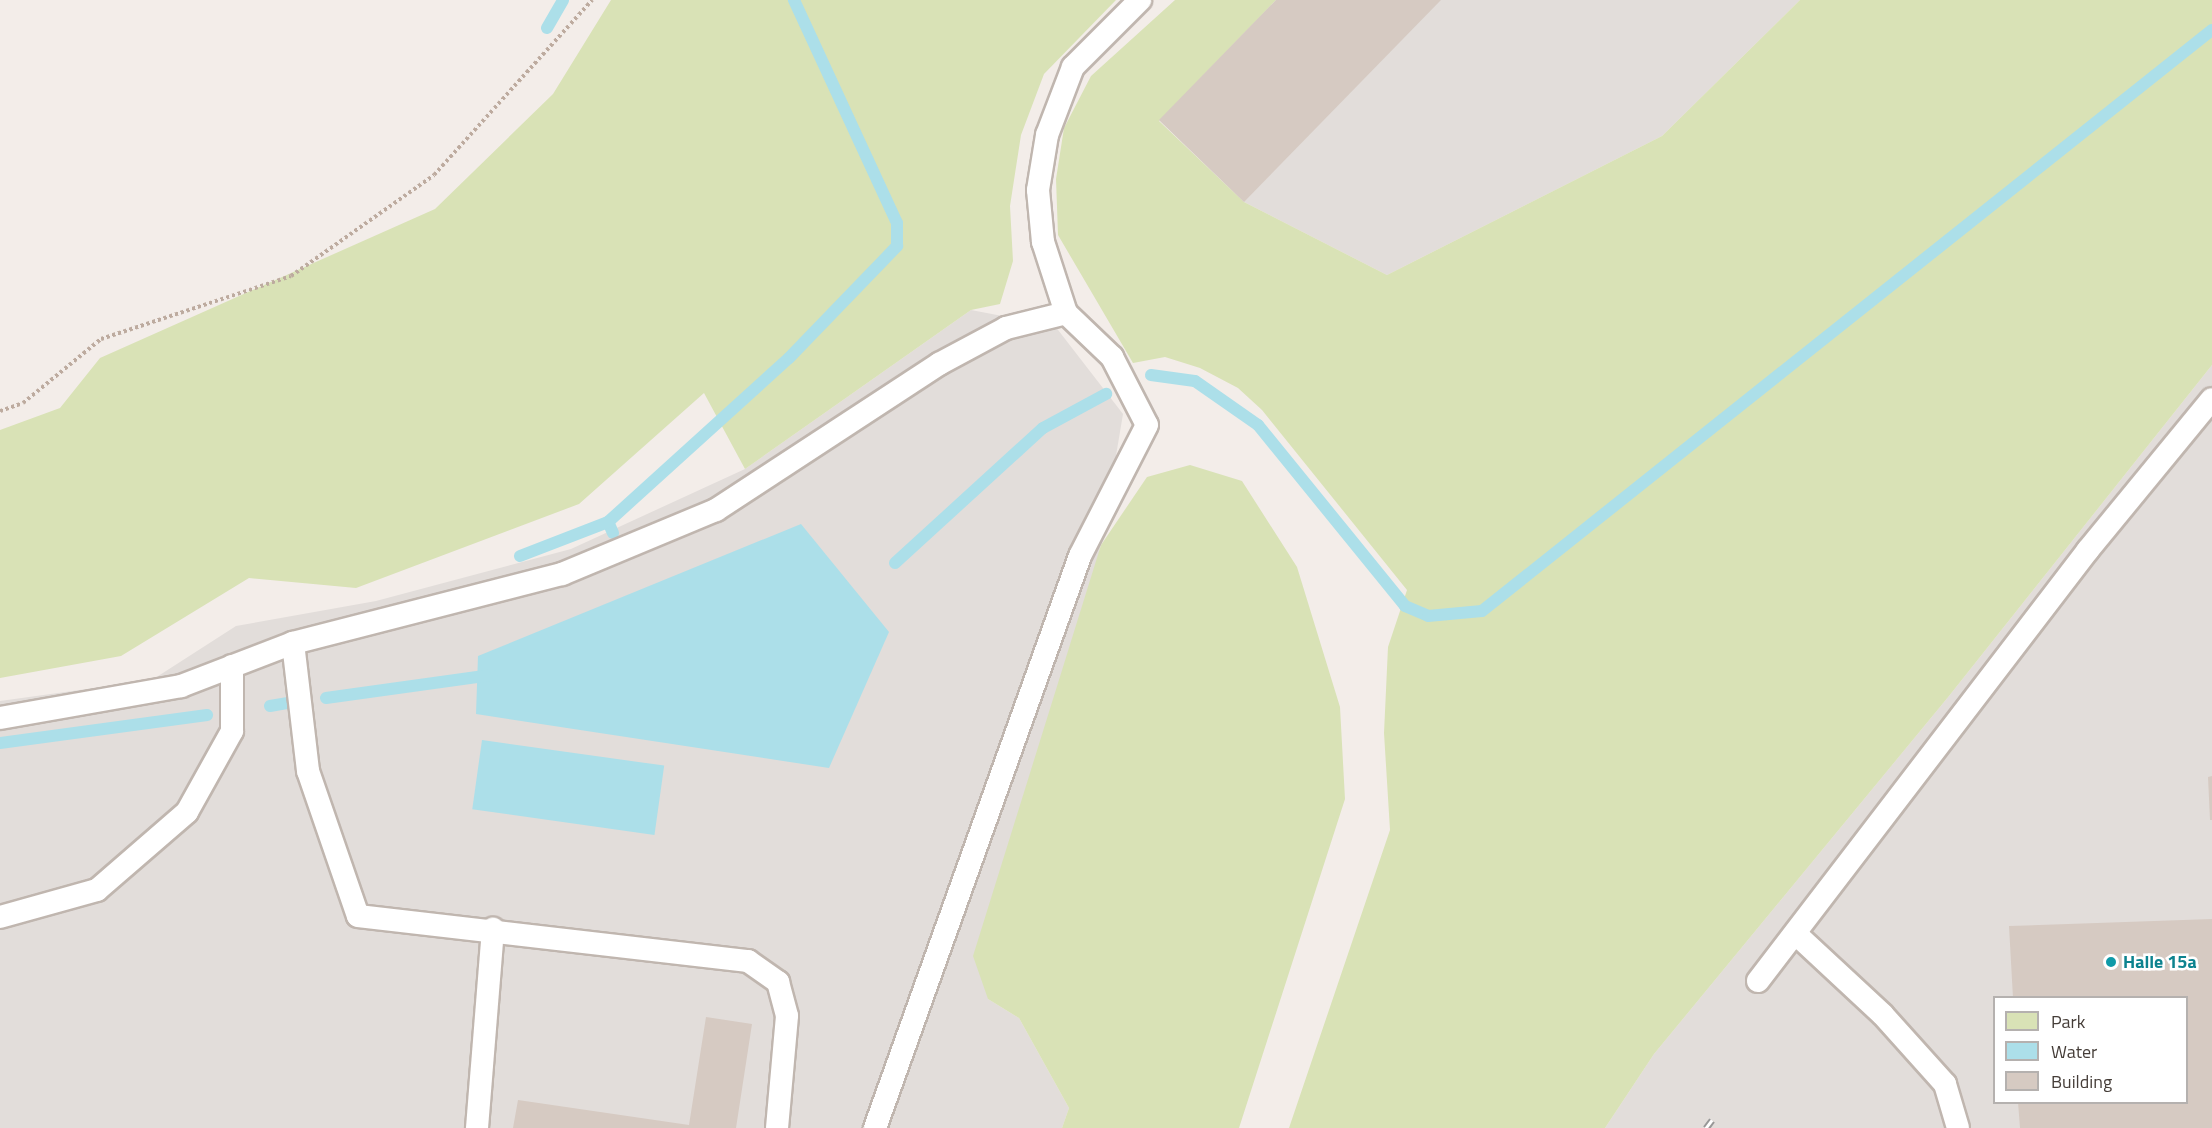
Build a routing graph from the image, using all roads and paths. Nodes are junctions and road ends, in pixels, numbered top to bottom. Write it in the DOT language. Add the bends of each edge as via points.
graph roads {
  1 [pos="592,0"];
  2 [pos="1140,0"];
  3 [pos="1066,313"];
  4 [pos="2212,399"];
  5 [pos="0,411"];
  6 [pos="293,643"];
  7 [pos="232,666"];
  8 [pos="0,718"];
  9 [pos="0,917"];
  10 [pos="493,929"];
  11 [pos="1797,936"];
  12 [pos="1758,981"];
  13 [pos="477,1128"];
  14 [pos="777,1128"];
  15 [pos="875,1128"];
  16 [pos="1958,1128"];
  1 -- 5 [label="path" via="434,174 291,276 101,339 23,403"];
  2 -- 3 [label="lane" via="1073,67 1047,135 1038,190 1043,242"];
  3 -- 6 [label="lane" via="1006,328 939,364 716,510 562,574"];
  3 -- 15 [label="lane" via="1112,357 1147,425 1080,556"];
  4 -- 11 [label="lane" via="2088,550"];
  6 -- 7 [label="lane"];
  6 -- 10 [label="lane" via="309,771 358,916"];
  7 -- 8 [label="lane" via="181,686"];
  7 -- 9 [label="lane" via="232,731 187,812 96,890"];
  10 -- 13 [label="lane"];
  10 -- 14 [label="lane" via="748,961 778,982 787,1016"];
  11 -- 12 [label="lane"];
  11 -- 16 [label="lane" via="1883,1015 1945,1084"];
}
